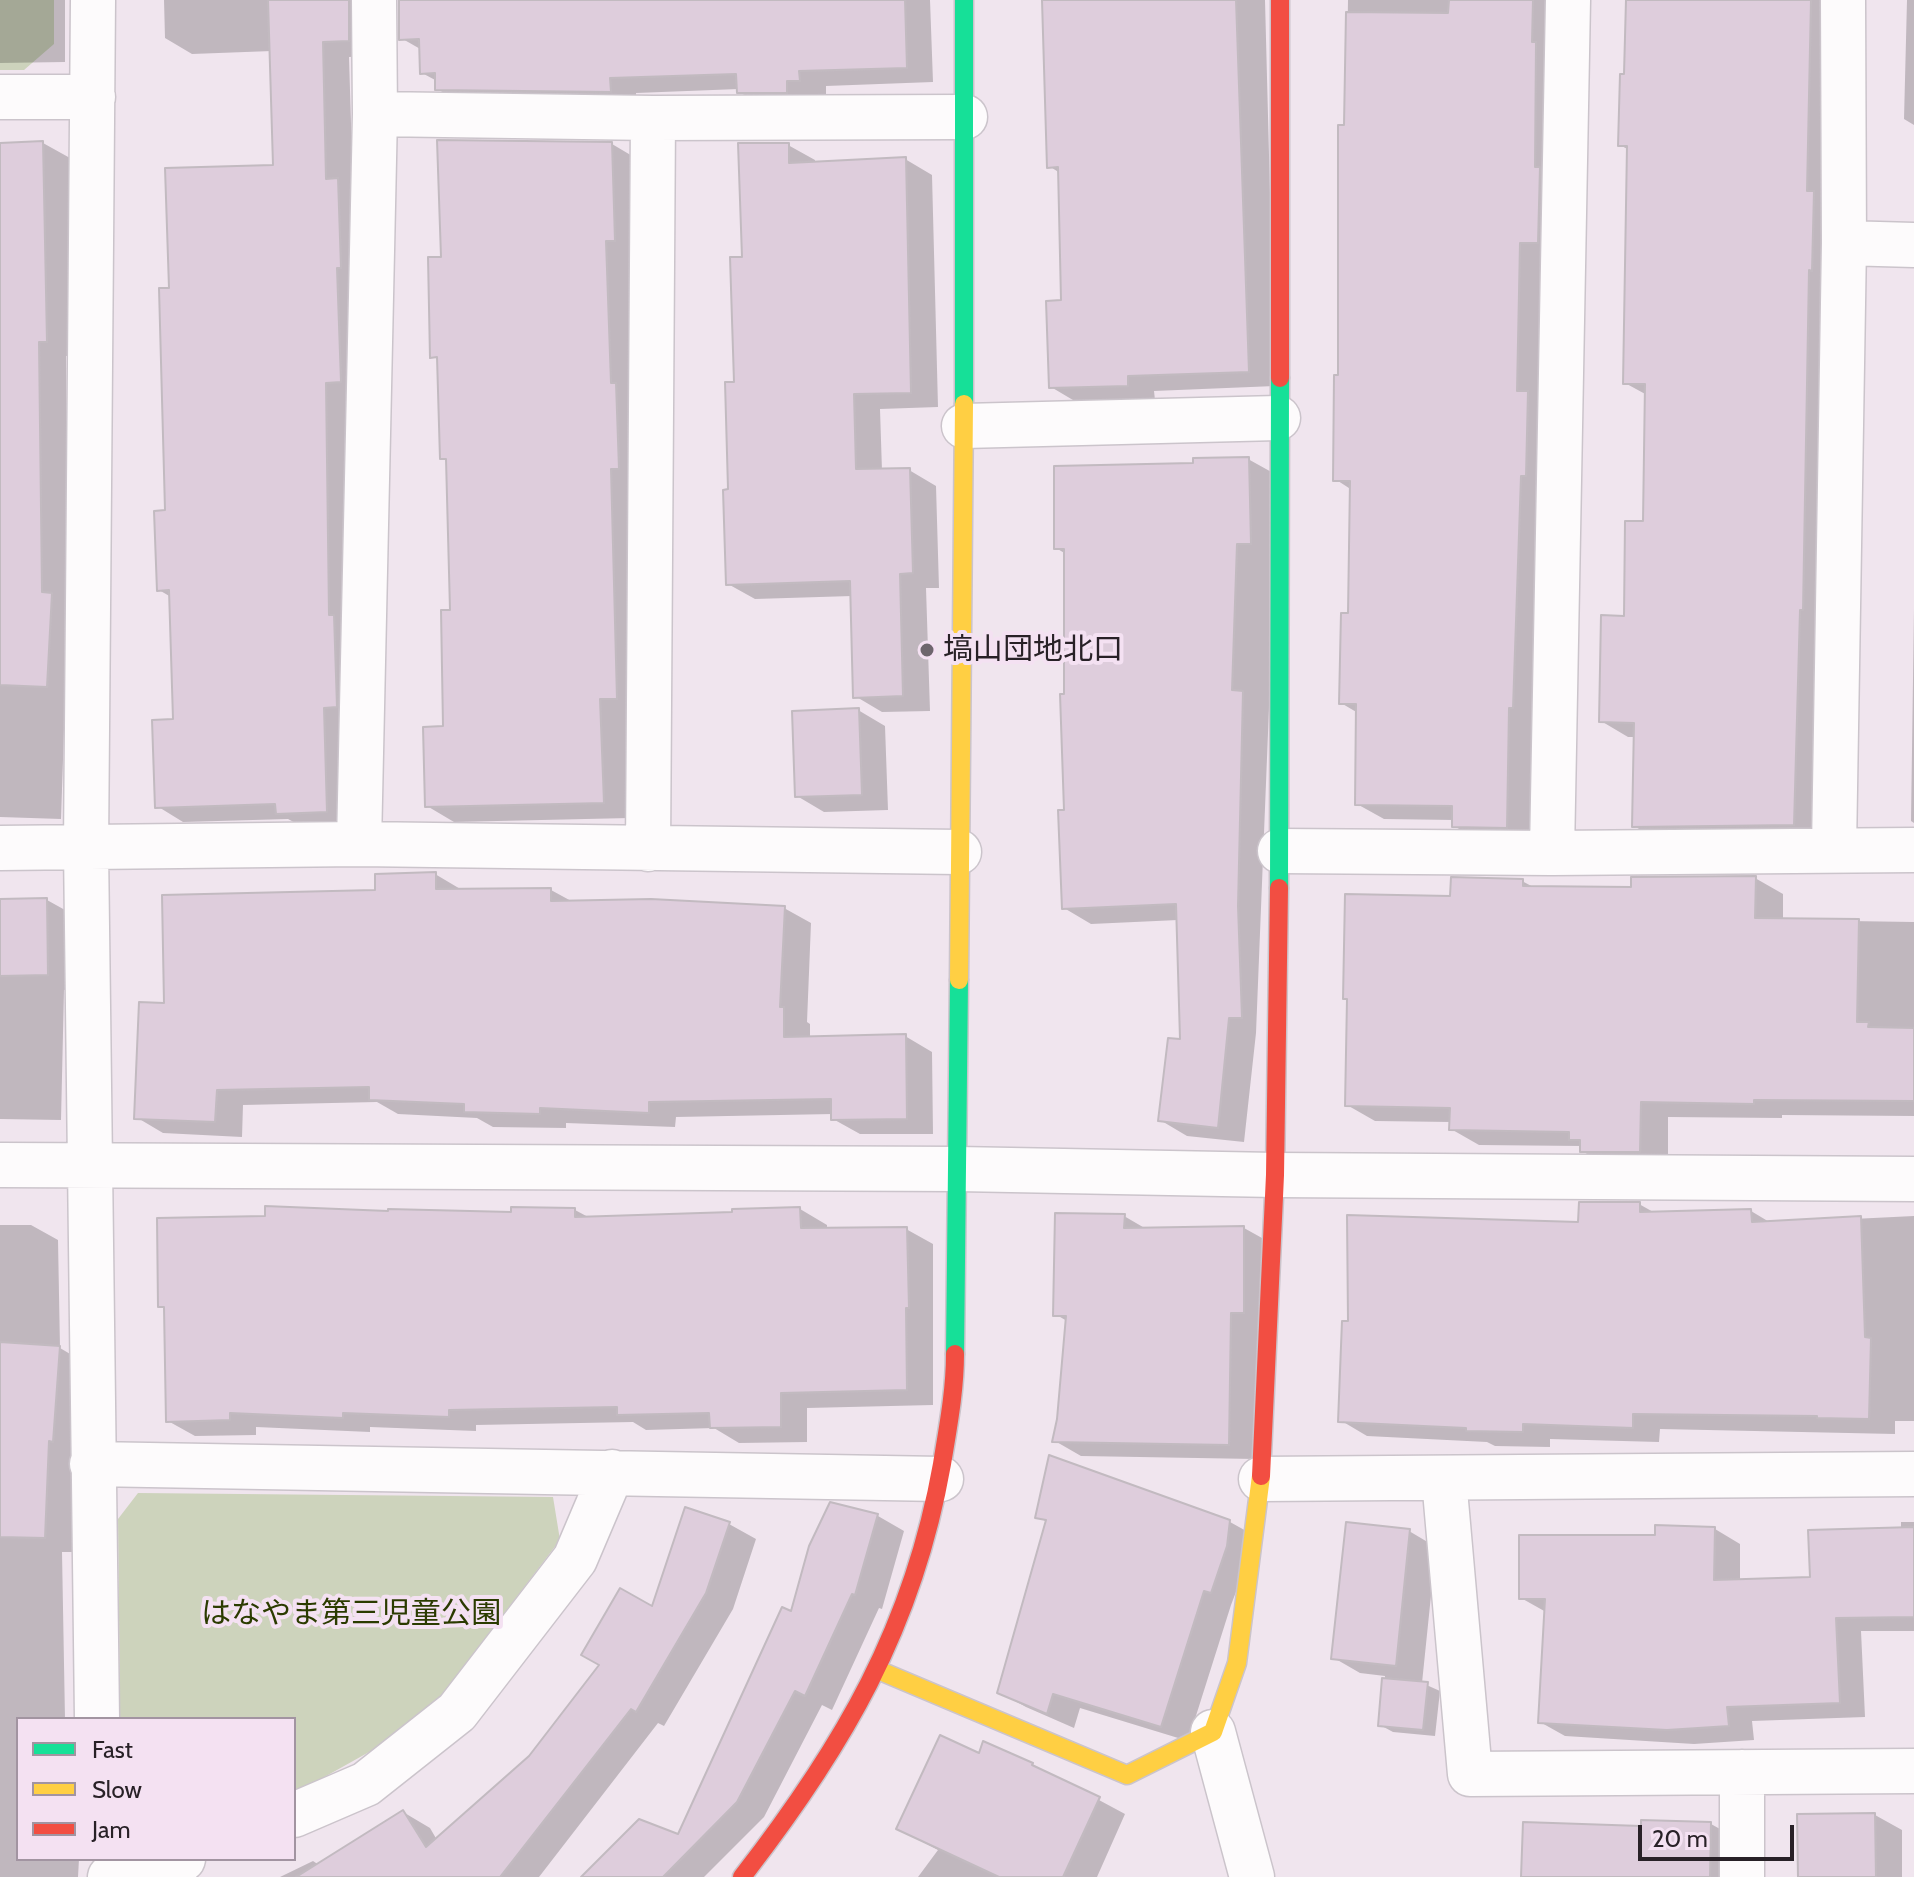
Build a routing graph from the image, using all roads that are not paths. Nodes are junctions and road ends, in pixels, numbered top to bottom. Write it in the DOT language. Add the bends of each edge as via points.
graph roads {
  1 [pos="93,0"];
  2 [pos="374,0"];
  3 [pos="964,0"];
  4 [pos="1280,0"];
  5 [pos="1568,0"];
  6 [pos="1843,0"];
  7 [pos="0,97"];
  8 [pos="93,97"];
  9 [pos="375,114"];
  10 [pos="965,117"];
  11 [pos="653,118"];
  12 [pos="1844,243"];
  13 [pos="1914,245"];
  14 [pos="1278,418"];
  15 [pos="964,426"];
  16 [pos="359,844"];
  17 [pos="0,848"];
  18 [pos="86,848"];
  19 [pos="648,849"];
  20 [pos="1834,849"];
  21 [pos="1914,850"];
  22 [pos="1280,851"];
  23 [pos="959,852"];
  24 [pos="1552,853"];
  25 [pos="90,1164"];
  26 [pos="0,1165"];
  27 [pos="958,1169"];
  28 [pos="1275,1175"];
  29 [pos="1914,1179"];
  30 [pos="92,1464"];
  31 [pos="612,1472"];
  32 [pos="1914,1474"];
  33 [pos="941,1479"];
  34 [pos="1261,1479"];
  35 [pos="1444,1479"];
  36 [pos="878,1670"];
  37 [pos="97,1717"];
  38 [pos="1213,1732"];
  39 [pos="1914,1771"];
  40 [pos="1742,1772"];
  41 [pos="296,1814"];
  42 [pos="175,1861"];
  43 [pos="110,1877"];
  44 [pos="742,1877"];
  45 [pos="1252,1877"];
  46 [pos="1742,1877"];
  1 -- 8 [label="street"];
  2 -- 9 [label="street"];
  3 -- 10 [label="street"];
  4 -- 14 [label="street"];
  5 -- 24 [label="street"];
  6 -- 12 [label="street"];
  7 -- 8 [label="street"];
  8 -- 18 [label="street"];
  9 -- 11 [label="street"];
  9 -- 16 [label="street"];
  10 -- 11 [label="street"];
  10 -- 15 [label="street"];
  11 -- 19 [label="street"];
  12 -- 13 [label="street"];
  12 -- 20 [label="street"];
  14 -- 15 [label="street"];
  14 -- 22 [label="street"];
  15 -- 23 [label="street"];
  16 -- 18 [label="street"];
  16 -- 19 [label="street"];
  17 -- 18 [label="street"];
  18 -- 25 [label="street"];
  19 -- 23 [label="street"];
  20 -- 21 [label="street"];
  20 -- 24 [label="street"];
  22 -- 24 [label="street"];
  22 -- 28 [label="street"];
  23 -- 27 [label="street"];
  25 -- 26 [label="street"];
  25 -- 27 [label="street"];
  25 -- 30 [label="street"];
  27 -- 28 [label="street"];
  27 -- 33 [label="street" via="955,1379"];
  28 -- 29 [label="street"];
  28 -- 34 [label="street"];
  30 -- 31 [label="street"];
  30 -- 37 [label="street"];
  31 -- 33 [label="street"];
  31 -- 41 [label="street" via="575,1559 457,1712 366,1784"];
  32 -- 35 [label="street"];
  33 -- 36 [label="street" via="915,1577"];
  34 -- 35 [label="street"];
  34 -- 38 [label="street" via="1237,1663"];
  35 -- 40 [label="street" via="1470,1774"];
  36 -- 38 [label="street" via="1127,1775"];
  36 -- 44 [label="street" via="838,1744"];
  38 -- 45 [label="street"];
  39 -- 40 [label="street"];
  40 -- 46 [label="street"];
  42 -- 43 [label="street"];
}
